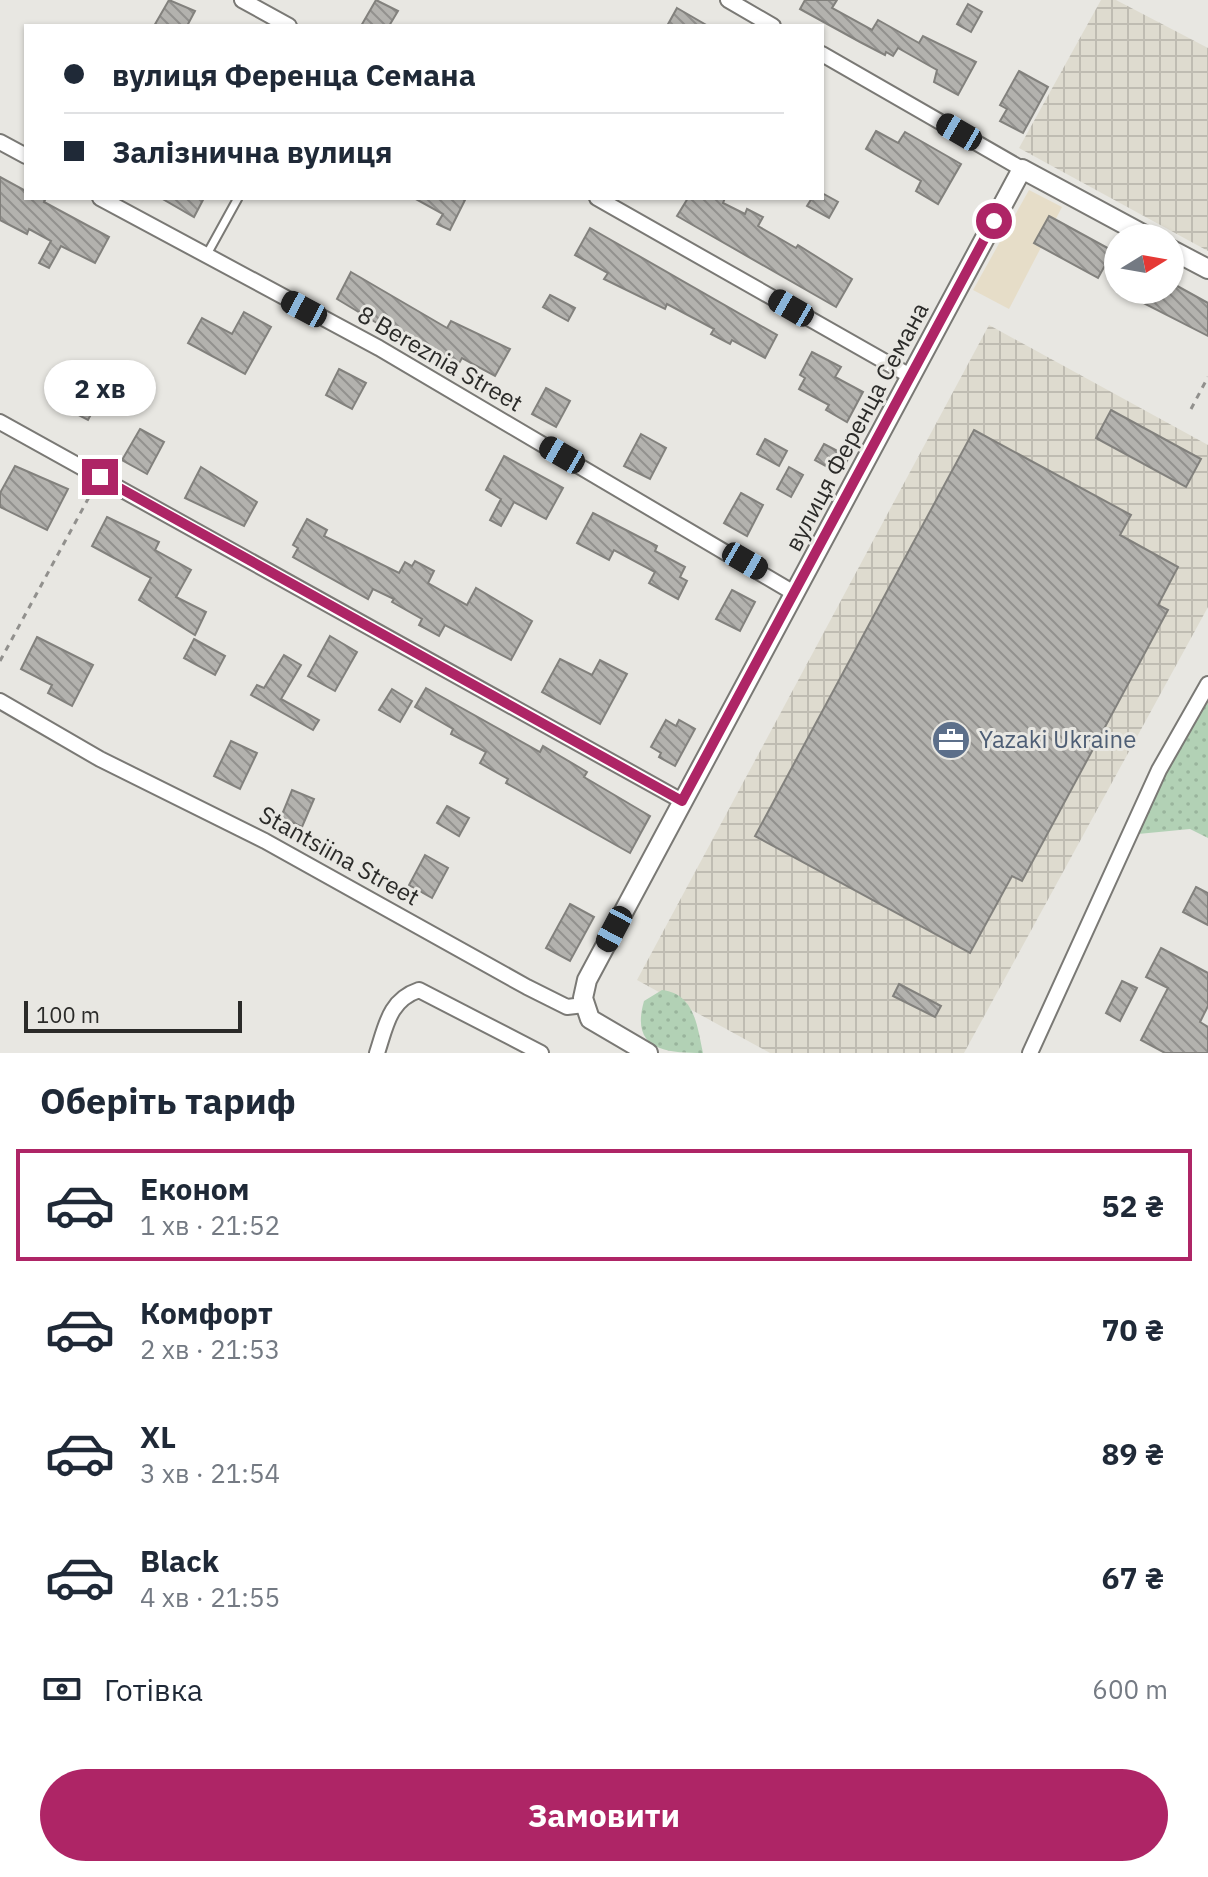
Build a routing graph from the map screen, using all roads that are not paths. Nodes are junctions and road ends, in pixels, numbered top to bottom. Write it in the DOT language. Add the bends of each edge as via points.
graph roads {
  1 [pos="242,0"];
  2 [pos="728,0"];
  3 [pos="285,24"];
  4 [pos="770,24"];
  5 [pos="824,55"];
  6 [pos="0,142"];
  7 [pos="24,155"];
  8 [pos="1022,169"];
  9 [pos="104,200"];
  10 [pos="237,200"];
  11 [pos="601,200"];
  12 [pos="1124,224"];
  13 [pos="1184,256"];
  14 [pos="205,257"];
  15 [pos="1208,269"];
  16 [pos="912,377"];
  17 [pos="0,422"];
  18 [pos="794,593"];
  19 [pos="1208,684"];
  20 [pos="0,701"];
  21 [pos="682,801"];
  22 [pos="584,1005"];
  23 [pos="377,1053"];
  24 [pos="541,1053"];
  25 [pos="648,1053"];
  26 [pos="1030,1053"];
  1 -- 3 [label="street"];
  2 -- 4 [label="street"];
  5 -- 8 [label="street"];
  6 -- 7 [label="street"];
  8 -- 12 [label="street"];
  8 -- 16 [label="street, вулиця Ференца Семана"];
  9 -- 14 [label="street, 8 Bereznia Street"];
  10 -- 14 [label="lane"];
  11 -- 16 [label="street"];
  13 -- 15 [label="street"];
  14 -- 18 [label="street, 8 Bereznia Street" via="379,348"];
  16 -- 18 [label="street, вулиця Ференца Семана"];
  17 -- 21 [label="street"];
  18 -- 21 [label="street, вулиця Ференца Семана"];
  19 -- 26 [label="street" via="1159,770"];
  20 -- 22 [label="street, Stantsiina Street" via="527,987 567,1007"];
  21 -- 22 [label="street, вулиця Ференца Семана" via="587,980"];
  22 -- 25 [label="street" via="597,1025"];
  23 -- 24 [label="street" via="392,1007 419,990"];
}
